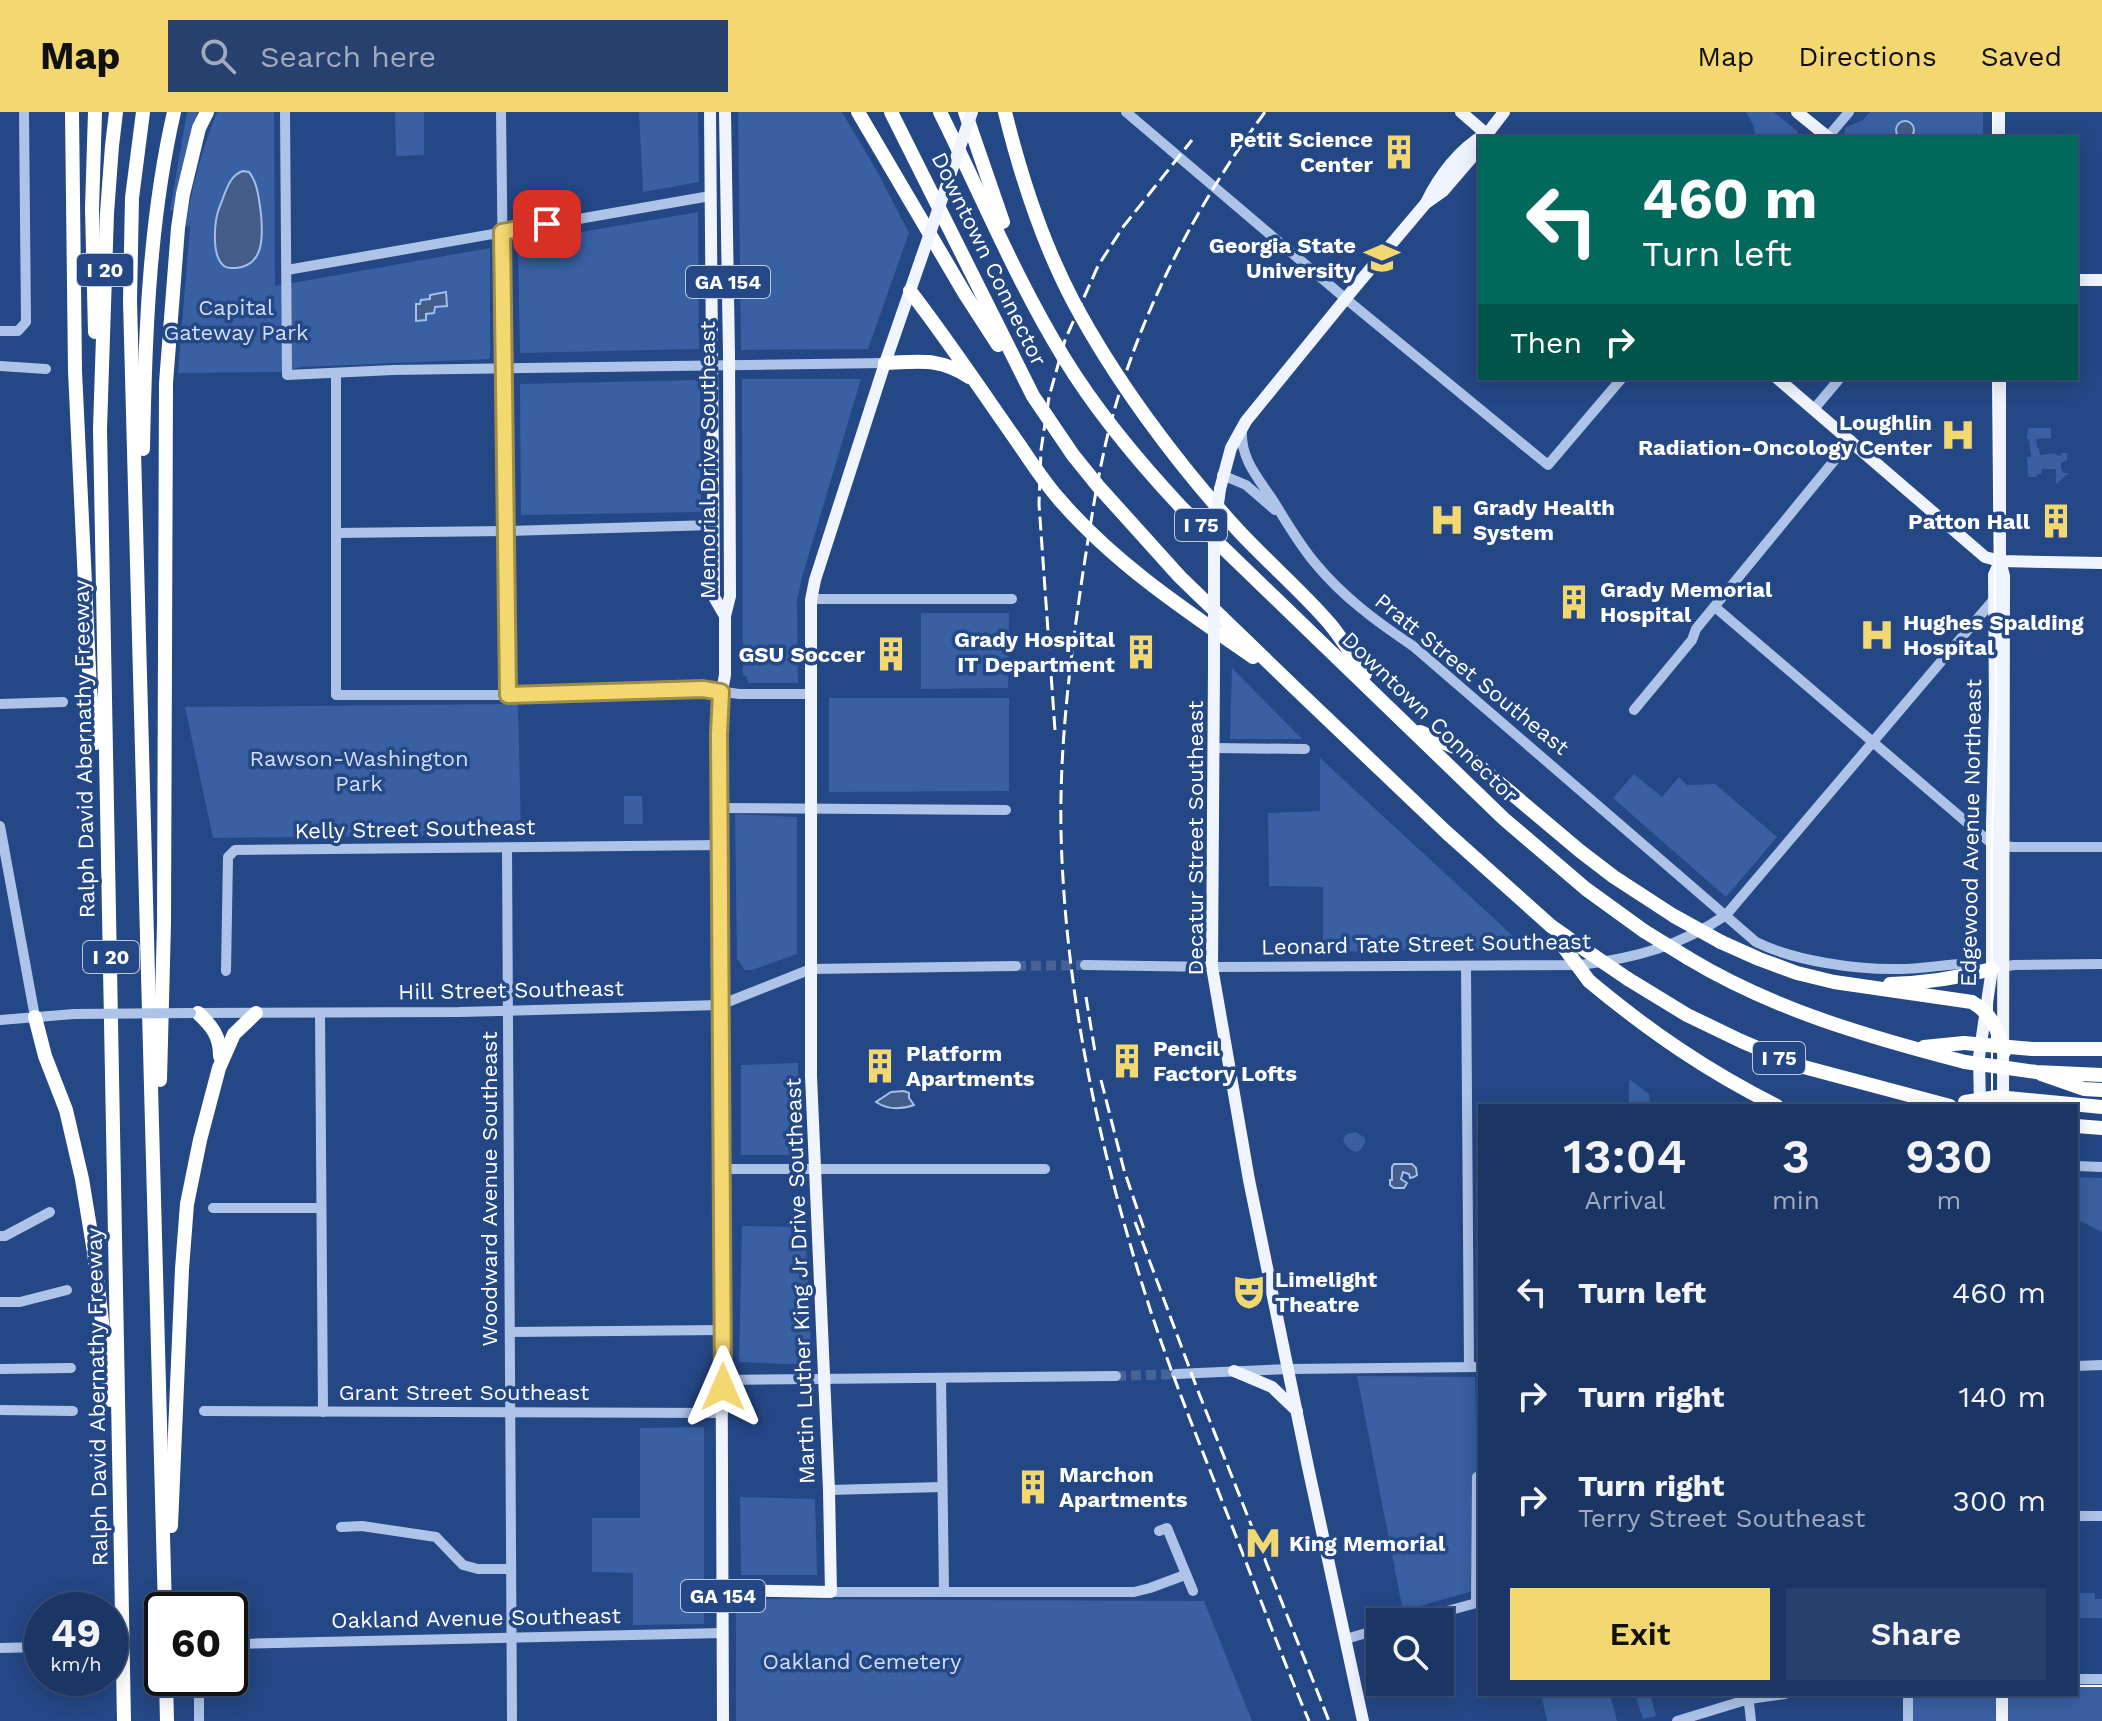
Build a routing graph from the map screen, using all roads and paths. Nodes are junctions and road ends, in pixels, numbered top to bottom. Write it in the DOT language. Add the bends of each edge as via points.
graph roads {
  1 [pos="24,112"];
  2 [pos="72,112"];
  3 [pos="95,112"];
  4 [pos="116,112"];
  5 [pos="143,112"];
  6 [pos="174,112"];
  7 [pos="207,112"];
  8 [pos="285,112"];
  9 [pos="501,112"];
  10 [pos="710,112"];
  11 [pos="725,112"];
  12 [pos="858,112"];
  13 [pos="891,112"];
  14 [pos="940,112"];
  15 [pos="965,112"];
  16 [pos="972,112"];
  17 [pos="994,112"];
  18 [pos="1126,112"];
  19 [pos="1461,112"];
  20 [pos="1504,112"];
  21 [pos="1797,112"];
  22 [pos="1849,112"];
  23 [pos="1999,112"];
  24 [pos="1008,115"];
  25 [pos="1486,136"];
  26 [pos="1488,136"];
  27 [pos="1826,136"];
  28 [pos="1830,136"];
  29 [pos="1999,136"];
  30 [pos="1478,140"];
  31 [pos="1478,150"];
  32 [pos="710,196"];
  33 [pos="1426,203"];
  34 [pos="502,232"];
  35 [pos="287,270"];
  36 [pos="2078,280"];
  37 [pos="2102,280"];
  38 [pos="910,291"];
  39 [pos="1346,299"];
  40 [pos="1044,323"];
  41 [pos="0,331"];
  42 [pos="885,363"];
  43 [pos="729,365"];
  44 [pos="0,366"];
  45 [pos="713,366"];
  46 [pos="504,368"];
  47 [pos="46,369"];
  48 [pos="336,373"];
  49 [pos="1620,380"];
  50 [pos="1779,380"];
  51 [pos="1838,380"];
  52 [pos="2000,380"];
  53 [pos="976,382"];
  54 [pos="1033,396"];
  55 [pos="1814,409"];
  56 [pos="1243,427"];
  57 [pos="100,429"];
  58 [pos="1851,440"];
  59 [pos="1222,475"];
  60 [pos="1283,517"];
  61 [pos="713,525"];
  62 [pos="506,531"];
  63 [pos="336,533"];
  64 [pos="2000,561"];
  65 [pos="2102,563"];
  66 [pos="1995,598"];
  67 [pos="812,599"];
  68 [pos="1012,599"];
  69 [pos="1715,607"];
  70 [pos="725,616"];
  71 [pos="1975,623"];
  72 [pos="139,629"];
  73 [pos="1995,629"];
  74 [pos="1295,688"];
  75 [pos="721,692"];
  76 [pos="811,694"];
  77 [pos="508,695"];
  78 [pos="63,702"];
  79 [pos="1386,703"];
  80 [pos="0,704"];
  81 [pos="1634,710"];
  82 [pos="1410,727"];
  83 [pos="1872,743"];
  84 [pos="1215,748"];
  85 [pos="1305,749"];
  86 [pos="720,808"];
  87 [pos="811,809"];
  88 [pos="1006,810"];
  89 [pos="106,820"];
  90 [pos="0,826"];
  91 [pos="720,845"];
  92 [pos="1998,845"];
  93 [pos="2102,847"];
  94 [pos="507,848"];
  95 [pos="1726,915"];
  96 [pos="1571,946"];
  97 [pos="1962,964"];
  98 [pos="2102,964"];
  99 [pos="1085,965"];
  100 [pos="1016,966"];
  101 [pos="1466,966"];
  102 [pos="1212,967"];
  103 [pos="1998,968"];
  104 [pos="811,969"];
  105 [pos="226,971"];
  106 [pos="1860,984"];
  107 [pos="720,1005"];
  108 [pos="508,1010"];
  109 [pos="1985,1012"];
  110 [pos="194,1013"];
  111 [pos="256,1013"];
  112 [pos="320,1013"];
  113 [pos="35,1017"];
  114 [pos="0,1020"];
  115 [pos="1911,1048"];
  116 [pos="2102,1049"];
  117 [pos="2004,1052"];
  118 [pos="219,1068"];
  119 [pos="2036,1072"];
  120 [pos="2102,1075"];
  121 [pos="2102,1090"];
  122 [pos="1773,1104"];
  123 [pos="1953,1104"];
  124 [pos="1980,1104"];
  125 [pos="2003,1104"];
  126 [pos="2070,1104"];
  127 [pos="2078,1105"];
  128 [pos="2102,1107"];
  129 [pos="2078,1126"];
  130 [pos="2102,1128"];
  131 [pos="2078,1166"];
  132 [pos="2102,1167"];
  133 [pos="722,1169"];
  134 [pos="1045,1169"];
  135 [pos="814,1170"];
  136 [pos="1468,1184"];
  137 [pos="1478,1184"];
  138 [pos="213,1208"];
  139 [pos="321,1208"];
  140 [pos="50,1212"];
  141 [pos="1474,1218"];
  142 [pos="0,1236"];
  143 [pos="155,1252"];
  144 [pos="67,1290"];
  145 [pos="0,1302"];
  146 [pos="722,1330"];
  147 [pos="510,1332"];
  148 [pos="2102,1365"];
  149 [pos="2078,1366"];
  150 [pos="1475,1367"];
  151 [pos="71,1368"];
  152 [pos="0,1369"];
  153 [pos="1289,1369"];
  154 [pos="1234,1371"];
  155 [pos="1176,1374"];
  156 [pos="1116,1376"];
  157 [pos="941,1378"];
  158 [pos="824,1379"];
  159 [pos="722,1380"];
  160 [pos="0,1410"];
  161 [pos="73,1411"];
  162 [pos="204,1411"];
  163 [pos="1298,1411"];
  164 [pos="323,1412"];
  165 [pos="510,1412"];
  166 [pos="723,1413"];
  167 [pos="1477,1477"];
  168 [pos="120,1486"];
  169 [pos="942,1487"];
  170 [pos="829,1490"];
  171 [pos="2078,1516"];
  172 [pos="2102,1516"];
  173 [pos="341,1527"];
  174 [pos="1159,1531"];
  175 [pos="511,1569"];
  176 [pos="1185,1575"];
  177 [pos="723,1590"];
  178 [pos="944,1591"];
  179 [pos="1193,1591"];
  180 [pos="165,1592"];
  181 [pos="167,1592"];
  182 [pos="831,1592"];
  183 [pos="1478,1603"];
  184 [pos="1454,1609"];
  185 [pos="723,1633"];
  186 [pos="1366,1633"];
  187 [pos="511,1638"];
  188 [pos="1346,1639"];
  189 [pos="248,1644"];
  190 [pos="24,1647"];
  191 [pos="0,1648"];
  192 [pos="2078,1679"];
  193 [pos="2102,1679"];
  194 [pos="166,1696"];
  195 [pos="199,1696"];
  196 [pos="1749,1696"];
  197 [pos="1908,1696"];
  198 [pos="2002,1696"];
  199 [pos="124,1721"];
  200 [pos="167,1721"];
  201 [pos="199,1721"];
  202 [pos="512,1721"];
  203 [pos="723,1721"];
  204 [pos="1363,1721"];
  205 [pos="1677,1721"];
  206 [pos="1751,1721"];
  207 [pos="1908,1721"];
  208 [pos="2002,1721"];
  1 -- 41 [label="street" via="26,322 18,331"];
  2 -- 89 [label="highway" via="82,543 90,690"];
  3 -- 57 [label="highway" via="92,276"];
  4 -- 57 [label="highway, Ralph David Abernathy Freeway / I 20"];
  5 -- 72 [label="highway, I 20" via="130,246"];
  6 -- 72 [label="highway" via="150,296"];
  7 -- 143 [label="highway" via="183,194 166,383 164,923"];
  8 -- 35 [label="street"];
  9 -- 34 [label="street"];
  10 -- 32 [label="main road, Memorial Drive Southeast / GA 154"];
  11 -- 43 [label="main road, Memorial Drive Southeast / GA 154"];
  12 -- 54 [label="highway" via="965,294"];
  13 -- 54 [label="highway, Downtown Connector / I 75"];
  14 -- 40 [label="highway, Downtown Connector / I 75"];
  15 -- 40 [label="highway"];
  16 -- 38 [label="main road, bridge"];
  17 -- 24 [label="highway"];
  18 -- 39 [label="street"];
  19 -- 25 [label="main road"];
  20 -- 26 [label="main road, Decatur Street Southeast"];
  21 -- 27 [label="main road"];
  22 -- 28 [label="street"];
  23 -- 29 [label="main road"];
  24 -- 79 [label="highway" via="1053,258 1114,369 1187,469 1330,624"];
  30 -- 33 [label="main road, Decatur Street Southeast" via="1435,185"];
  31 -- 33 [label="main road, Decatur Street Southeast"];
  32 -- 34 [label="street"];
  32 -- 45 [label="main road, Memorial Drive Southeast / GA 154"];
  33 -- 39 [label="main road, Decatur Street Southeast"];
  34 -- 35 [label="street"];
  34 -- 46 [label="street"];
  35 -- 48 [label="street" via="287,375"];
  36 -- 37 [label="main road"];
  38 -- 42 [label="main road, Martin Luther King Jr Drive Southeast"];
  38 -- 53 [label="highway"];
  39 -- 49 [label="street" via="1548,465"];
  39 -- 56 [label="main road, Decatur Street Southeast"];
  40 -- 79 [label="highway, Downtown Connector / I 75" via="1084,388 1157,482"];
  42 -- 43 [label="street"];
  42 -- 53 [label="highway" via="937,362"];
  42 -- 67 [label="main road, Martin Luther King Jr Drive Southeast"];
  43 -- 45 [label="street"];
  43 -- 70 [label="main road, Memorial Drive Southeast / GA 154" via="730,596"];
  44 -- 47 [label="street"];
  45 -- 46 [label="street"];
  45 -- 61 [label="main road, Memorial Drive Southeast / GA 154"];
  46 -- 48 [label="street"];
  46 -- 62 [label="street"];
  48 -- 63 [label="street"];
  50 -- 55 [label="main road"];
  51 -- 55 [label="street"];
  52 -- 64 [label="main road, Edgewood Avenue Northeast"];
  53 -- 74 [label="highway" via="1080,522 1183,610"];
  54 -- 74 [label="highway, Downtown Connector / I 75" via="1089,476 1138,532"];
  55 -- 58 [label="main road"];
  56 -- 59 [label="main road, Decatur Street Southeast"];
  56 -- 60 [label="street, Pratt Street Southeast" via="1245,457"];
  57 -- 89 [label="highway, Ralph David Abernathy Freeway / I 20"];
  58 -- 64 [label="main road" via="1978,552"];
  58 -- 69 [label="street"];
  59 -- 60 [label="street" via="1246,485"];
  59 -- 84 [label="main road, Decatur Street Southeast, bridge" via="1214,534"];
  60 -- 95 [label="street, Pratt Street Southeast" via="1314,563 1357,606 1413,646"];
  61 -- 62 [label="street"];
  61 -- 70 [label="main road, Memorial Drive Southeast / GA 154" via="714,597"];
  62 -- 63 [label="street"];
  62 -- 77 [label="street"];
  63 -- 77 [label="street" via="336,695"];
  64 -- 65 [label="main road"];
  64 -- 66 [label="main road, Edgewood Avenue Northeast" via="1994,575"];
  64 -- 92 [label="main road, Edgewood Avenue Northeast" via="2004,576"];
  66 -- 71 [label="street, Leonard Tate Street Southeast"];
  66 -- 73 [label="main road, Edgewood Avenue Northeast"];
  67 -- 68 [label="street"];
  67 -- 76 [label="main road, Martin Luther King Jr Drive Southeast"];
  69 -- 81 [label="street"];
  69 -- 83 [label="street"];
  70 -- 75 [label="main road, Memorial Drive Southeast / GA 154"];
  71 -- 73 [label="street"];
  71 -- 83 [label="street, Leonard Tate Street Southeast"];
  72 -- 143 [label="highway, I 20"];
  73 -- 92 [label="main road, Edgewood Avenue Northeast"];
  74 -- 96 [label="highway, Downtown Connector / I 75"];
  75 -- 76 [label="street"];
  75 -- 77 [label="street"];
  75 -- 86 [label="main road, Memorial Drive Southeast / GA 154"];
  76 -- 87 [label="main road, Martin Luther King Jr Drive Southeast"];
  78 -- 80 [label="street"];
  79 -- 82 [label="highway, Downtown Connector / I 75"];
  82 -- 106 [label="highway, bridge" via="1459,749 1580,851 1674,916 1797,973"];
  82 -- 115 [label="highway, Downtown Connector / I 75, bridge" via="1551,861 1644,931 1744,988 1806,1015"];
  83 -- 92 [label="street"];
  83 -- 95 [label="street, Leonard Tate Street Southeast"];
  84 -- 85 [label="street"];
  84 -- 102 [label="main road, Decatur Street Southeast"];
  86 -- 87 [label="street"];
  86 -- 91 [label="main road, Memorial Drive Southeast / GA 154"];
  87 -- 88 [label="street"];
  87 -- 104 [label="main road, Martin Luther King Jr Drive Southeast"];
  89 -- 168 [label="highway, Ralph David Abernathy Freeway / I 20"];
  90 -- 113 [label="street"];
  91 -- 94 [label="street, Kelly Street Southeast"];
  91 -- 107 [label="main road, Memorial Drive Southeast / GA 154"];
  92 -- 93 [label="street"];
  92 -- 103 [label="main road, Edgewood Avenue Northeast"];
  94 -- 105 [label="street, Kelly Street Southeast" via="235,850 228,857"];
  94 -- 108 [label="street, Woodward Avenue Southeast"];
  95 -- 97 [label="street, Pratt Street Southeast" via="1756,942 1780,953 1872,968"];
  95 -- 101 [label="street, Leonard Tate Street Southeast" via="1683,940 1623,959 1580,965"];
  96 -- 122 [label="highway, bridge" via="1589,981 1633,1017 1691,1059"];
  96 -- 123 [label="highway, Downtown Connector / I 75, bridge" via="1687,1015 1772,1055"];
  98 -- 103 [label="street"];
  99 -- 102 [label="street"];
  100 -- 104 [label="street, Hill Street Southeast"];
  101 -- 102 [label="street, Leonard Tate Street Southeast"];
  101 -- 136 [label="street"];
  102 -- 153 [label="main road, Decatur Street Southeast"];
  103 -- 106 [label="highway" via="1920,982"];
  103 -- 109 [label="main road, Edgewood Avenue Northeast"];
  103 -- 117 [label="main road, Edgewood Avenue Northeast"];
  104 -- 107 [label="street, Hill Street Southeast"];
  104 -- 135 [label="main road, Martin Luther King Jr Drive Southeast"];
  106 -- 109 [label="highway" via="1972,1002"];
  107 -- 108 [label="street, Hill Street Southeast"];
  107 -- 133 [label="main road, Memorial Drive Southeast / GA 154"];
  108 -- 112 [label="street, Hill Street Southeast"];
  108 -- 147 [label="street, Woodward Avenue Southeast"];
  109 -- 117 [label="highway" via="1997,1027"];
  109 -- 124 [label="main road, Edgewood Avenue Northeast"];
  110 -- 111 [label="street, Hill Street Southeast"];
  110 -- 113 [label="street, Hill Street Southeast, bridge"];
  110 -- 118 [label="highway" via="218,1036"];
  111 -- 112 [label="street, Hill Street Southeast"];
  111 -- 118 [label="highway" via="234,1034"];
  112 -- 139 [label="street"];
  113 -- 114 [label="street, Hill Street Southeast"];
  113 -- 168 [label="highway" via="82,1179"];
  115 -- 116 [label="highway, bridge" via="1964,1043"];
  115 -- 119 [label="highway, Downtown Connector / I 75, bridge"];
  117 -- 125 [label="main road, Edgewood Avenue Northeast"];
  118 -- 181 [label="highway" via="187,1204"];
  119 -- 120 [label="highway, Downtown Connector / I 75, bridge"];
  119 -- 121 [label="highway, bridge"];
  123 -- 126 [label="highway, bridge" via="1997,1097"];
  127 -- 128 [label="highway, bridge"];
  129 -- 130 [label="highway"];
  131 -- 132 [label="street"];
  133 -- 135 [label="street"];
  133 -- 146 [label="main road, Memorial Drive Southeast / GA 154"];
  134 -- 135 [label="street"];
  135 -- 158 [label="main road, Martin Luther King Jr Drive Southeast"];
  136 -- 137 [label="street"];
  136 -- 141 [label="street"];
  138 -- 139 [label="street"];
  139 -- 164 [label="street"];
  140 -- 142 [label="street"];
  141 -- 150 [label="street"];
  143 -- 180 [label="highway, I 20"];
  144 -- 145 [label="street"];
  146 -- 147 [label="street"];
  146 -- 159 [label="main road, Memorial Drive Southeast / GA 154"];
  147 -- 165 [label="street, Woodward Avenue Southeast"];
  148 -- 149 [label="street"];
  150 -- 153 [label="street"];
  151 -- 152 [label="street"];
  153 -- 154 [label="street"];
  153 -- 163 [label="main road, Decatur Street Southeast"];
  154 -- 155 [label="street"];
  154 -- 163 [label="main road" via="1272,1387"];
  156 -- 157 [label="street"];
  157 -- 158 [label="street"];
  157 -- 169 [label="street"];
  158 -- 159 [label="street"];
  158 -- 170 [label="main road, Martin Luther King Jr Drive Southeast"];
  159 -- 166 [label="main road, Memorial Drive Southeast / GA 154"];
  160 -- 161 [label="street"];
  162 -- 164 [label="street, Grant Street Southeast"];
  163 -- 188 [label="main road, Decatur Street Southeast"];
  164 -- 165 [label="street, Grant Street Southeast"];
  165 -- 166 [label="street, Grant Street Southeast"];
  165 -- 175 [label="street, Woodward Avenue Southeast"];
  166 -- 177 [label="main road, Memorial Drive Southeast / GA 154"];
  167 -- 183 [label="street"];
  168 -- 199 [label="highway, Ralph David Abernathy Freeway / I 20"];
  169 -- 170 [label="street"];
  169 -- 178 [label="street"];
  170 -- 182 [label="main road, Martin Luther King Jr Drive Southeast"];
  171 -- 172 [label="street"];
  173 -- 175 [label="street" via="436,1537 463,1565"];
  174 -- 176 [label="street" via="1167,1528"];
  175 -- 187 [label="street, Woodward Avenue Southeast"];
  176 -- 178 [label="street" via="1134,1592"];
  176 -- 179 [label="street"];
  177 -- 182 [label="main road"];
  177 -- 185 [label="main road, Memorial Drive Southeast / GA 154"];
  178 -- 182 [label="street"];
  183 -- 184 [label="street"];
  185 -- 187 [label="street, Oakland Avenue Southeast"];
  185 -- 203 [label="main road, Memorial Drive Southeast / GA 154"];
  186 -- 188 [label="street"];
  187 -- 189 [label="street, Oakland Avenue Southeast"];
  187 -- 202 [label="street, Woodward Avenue Southeast"];
  188 -- 204 [label="main road, Decatur Street Southeast"];
  190 -- 191 [label="street"];
  192 -- 193 [label="street"];
  194 -- 200 [label="highway"];
  195 -- 201 [label="street"];
  196 -- 205 [label="street"];
  196 -- 206 [label="street"];
  197 -- 207 [label="street"];
  198 -- 208 [label="main road"];
}
